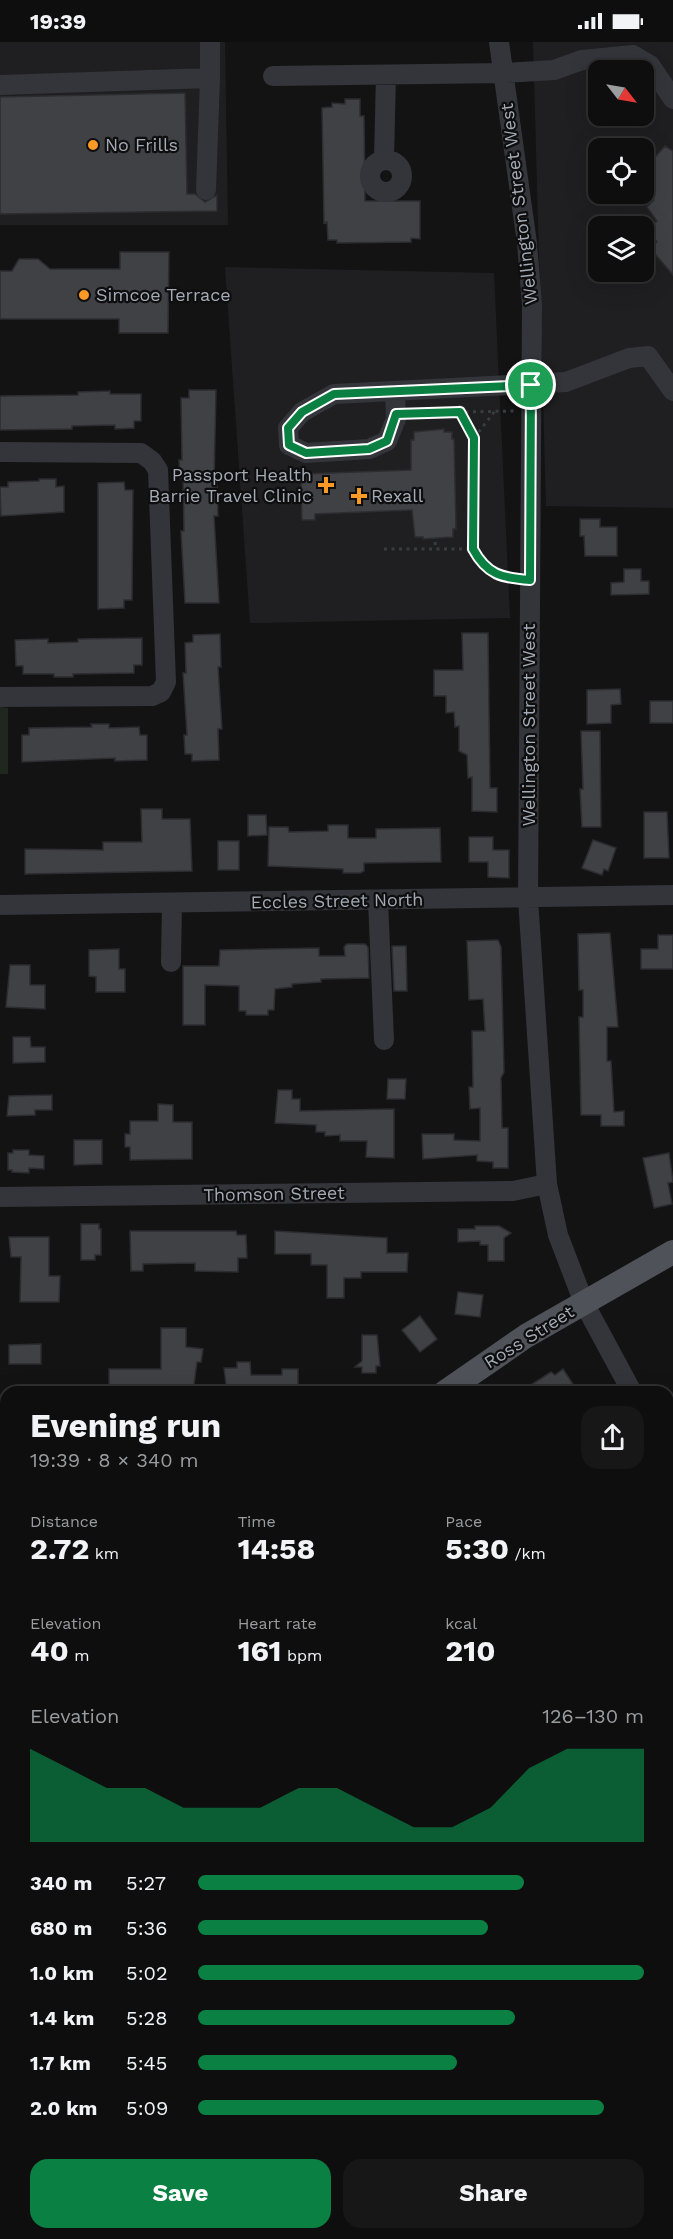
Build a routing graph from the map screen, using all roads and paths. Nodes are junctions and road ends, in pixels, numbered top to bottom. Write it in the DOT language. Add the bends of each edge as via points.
graph roads {
  1 [pos="210,42"];
  2 [pos="498,42"];
  3 [pos="503,73"];
  4 [pos="386,75"];
  5 [pos="273,76"];
  6 [pos="210,78"];
  7 [pos="0,85"];
  8 [pos="673,99"];
  9 [pos="384,160"];
  10 [pos="206,190"];
  11 [pos="531,385"];
  12 [pos="459,389"];
  13 [pos="673,391"];
  14 [pos="395,392"];
  15 [pos="531,410"];
  16 [pos="495,411"];
  17 [pos="460,412"];
  18 [pos="396,414"];
  19 [pos="474,438"];
  20 [pos="0,452"];
  21 [pos="435,542"];
  22 [pos="384,549"];
  23 [pos="436,549"];
  24 [pos="473,549"];
  25 [pos="530,580"];
  26 [pos="0,697"];
  27 [pos="673,895"];
  28 [pos="528,899"];
  29 [pos="378,901"];
  30 [pos="172,903"];
  31 [pos="0,905"];
  32 [pos="171,962"];
  33 [pos="384,1040"];
  34 [pos="547,1184"];
  35 [pos="0,1197"];
  36 [pos="673,1252"];
  37 [pos="584,1303"];
  38 [pos="454,1386"];
  39 [pos="630,1386"];
  1 -- 6 [label="street"];
  2 -- 3 [label="street, Wellington Street West"];
  3 -- 4 [label="street"];
  3 -- 8 [label="street" via="554,70 582,60 633,55 650,65"];
  3 -- 11 [label="street, Wellington Street West" via="530,277"];
  4 -- 5 [label="street"];
  4 -- 9 [label="street"];
  6 -- 7 [label="street"];
  6 -- 10 [label="street"];
  11 -- 12 [label="street"];
  11 -- 13 [label="street" via="566,382 629,358 648,356"];
  11 -- 15 [label="street, Wellington Street West"];
  12 -- 14 [label="street"];
  12 -- 17 [label="path"];
  14 -- 18 [label="street"];
  14 -- 18 [label="street" via="334,394 302,412 288,428 289,445 306,453 369,449 387,441"];
  15 -- 16 [label="path"];
  15 -- 25 [label="street, Wellington Street West"];
  16 -- 17 [label="path"];
  16 -- 19 [label="path"];
  17 -- 18 [label="path"];
  17 -- 19 [label="path"];
  19 -- 24 [label="path"];
  20 -- 26 [label="street" via="141,453 152,461 158,470 166,682 161,692 152,696"];
  21 -- 23 [label="path"];
  22 -- 23 [label="path"];
  23 -- 24 [label="path"];
  24 -- 25 [label="path" via="479,561 501,578"];
  25 -- 28 [label="street, Wellington Street West"];
  27 -- 28 [label="street, Eccles Street North"];
  28 -- 29 [label="street, Eccles Street North"];
  28 -- 34 [label="street, Wellington Street West"];
  29 -- 30 [label="street, Eccles Street North"];
  29 -- 33 [label="street"];
  30 -- 31 [label="street, Eccles Street North"];
  30 -- 32 [label="street"];
  34 -- 35 [label="street, Thomson Street" via="513,1191"];
  34 -- 37 [label="street, Wellington Street West" via="558,1235"];
  36 -- 37 [label="main road, Ross Street"];
  37 -- 38 [label="main road, Ross Street" via="526,1336"];
  37 -- 39 [label="street, Wellington Street West"];
}
